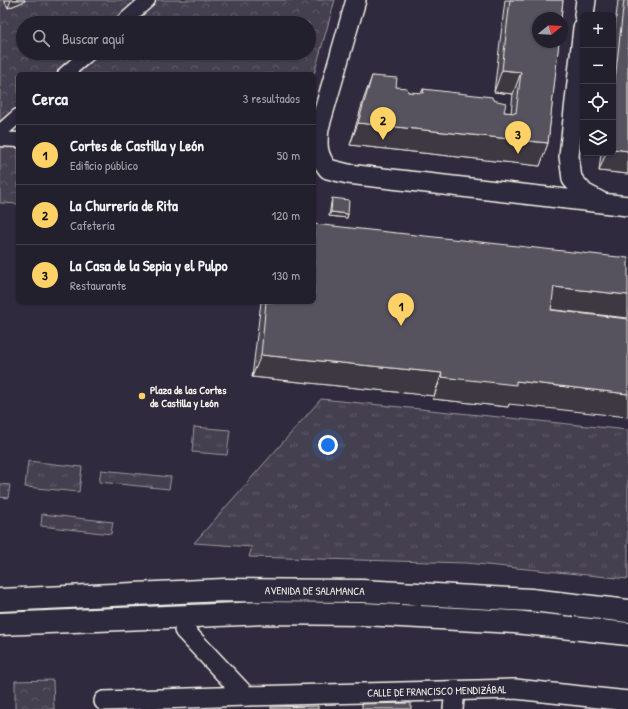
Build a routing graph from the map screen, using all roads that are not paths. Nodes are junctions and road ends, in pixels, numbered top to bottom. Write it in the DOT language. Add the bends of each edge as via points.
graph roads {
  1 [pos="148,0"];
  2 [pos="356,0"];
  3 [pos="586,0"];
  4 [pos="584,12"];
  5 [pos="130,16"];
  6 [pos="581,48"];
  7 [pos="81,60"];
  8 [pos="67,72"];
  9 [pos="16,118"];
  10 [pos="0,132"];
  11 [pos="0,138"];
  12 [pos="16,140"];
  13 [pos="321,166"];
  14 [pos="604,203"];
  15 [pos="628,206"];
  16 [pos="0,589"];
  17 [pos="27,599"];
  18 [pos="0,600"];
  19 [pos="628,611"];
  20 [pos="178,623"];
  21 [pos="0,624"];
  22 [pos="628,634"];
  23 [pos="246,696"];
  24 [pos="454,700"];
  25 [pos="628,701"];
  26 [pos="104,702"];
  1 -- 5 [label="street"];
  2 -- 13 [label="street" via="319,128 317,146"];
  3 -- 4 [label="street"];
  6 -- 14 [label="street" via="569,156 572,179 584,194"];
  7 -- 8 [label="street"];
  9 -- 10 [label="street"];
  11 -- 12 [label="street"];
  13 -- 14 [label="street" via="348,174"];
  14 -- 15 [label="street"];
  16 -- 17 [label="highway" via="16,589"];
  17 -- 18 [label="highway, AVENIDA DE SALAMANCA"];
  17 -- 19 [label="highway, AVENIDA DE SALAMANCA" via="224,590 362,591 531,600"];
  20 -- 21 [label="highway, AVENIDA DE SALAMANCA"];
  20 -- 22 [label="highway, AVENIDA DE SALAMANCA" via="264,613 363,614 515,622"];
  20 -- 23 [label="street"];
  23 -- 24 [label="street, CALLE DE FRANCISCO MENDIZÁBAL"];
  23 -- 26 [label="street, CALLE DE FRANCISCO MENDIZÁBAL"];
  24 -- 25 [label="street, CALLE DE FRANCISCO MENDIZÁBAL" via="515,689"];
}
